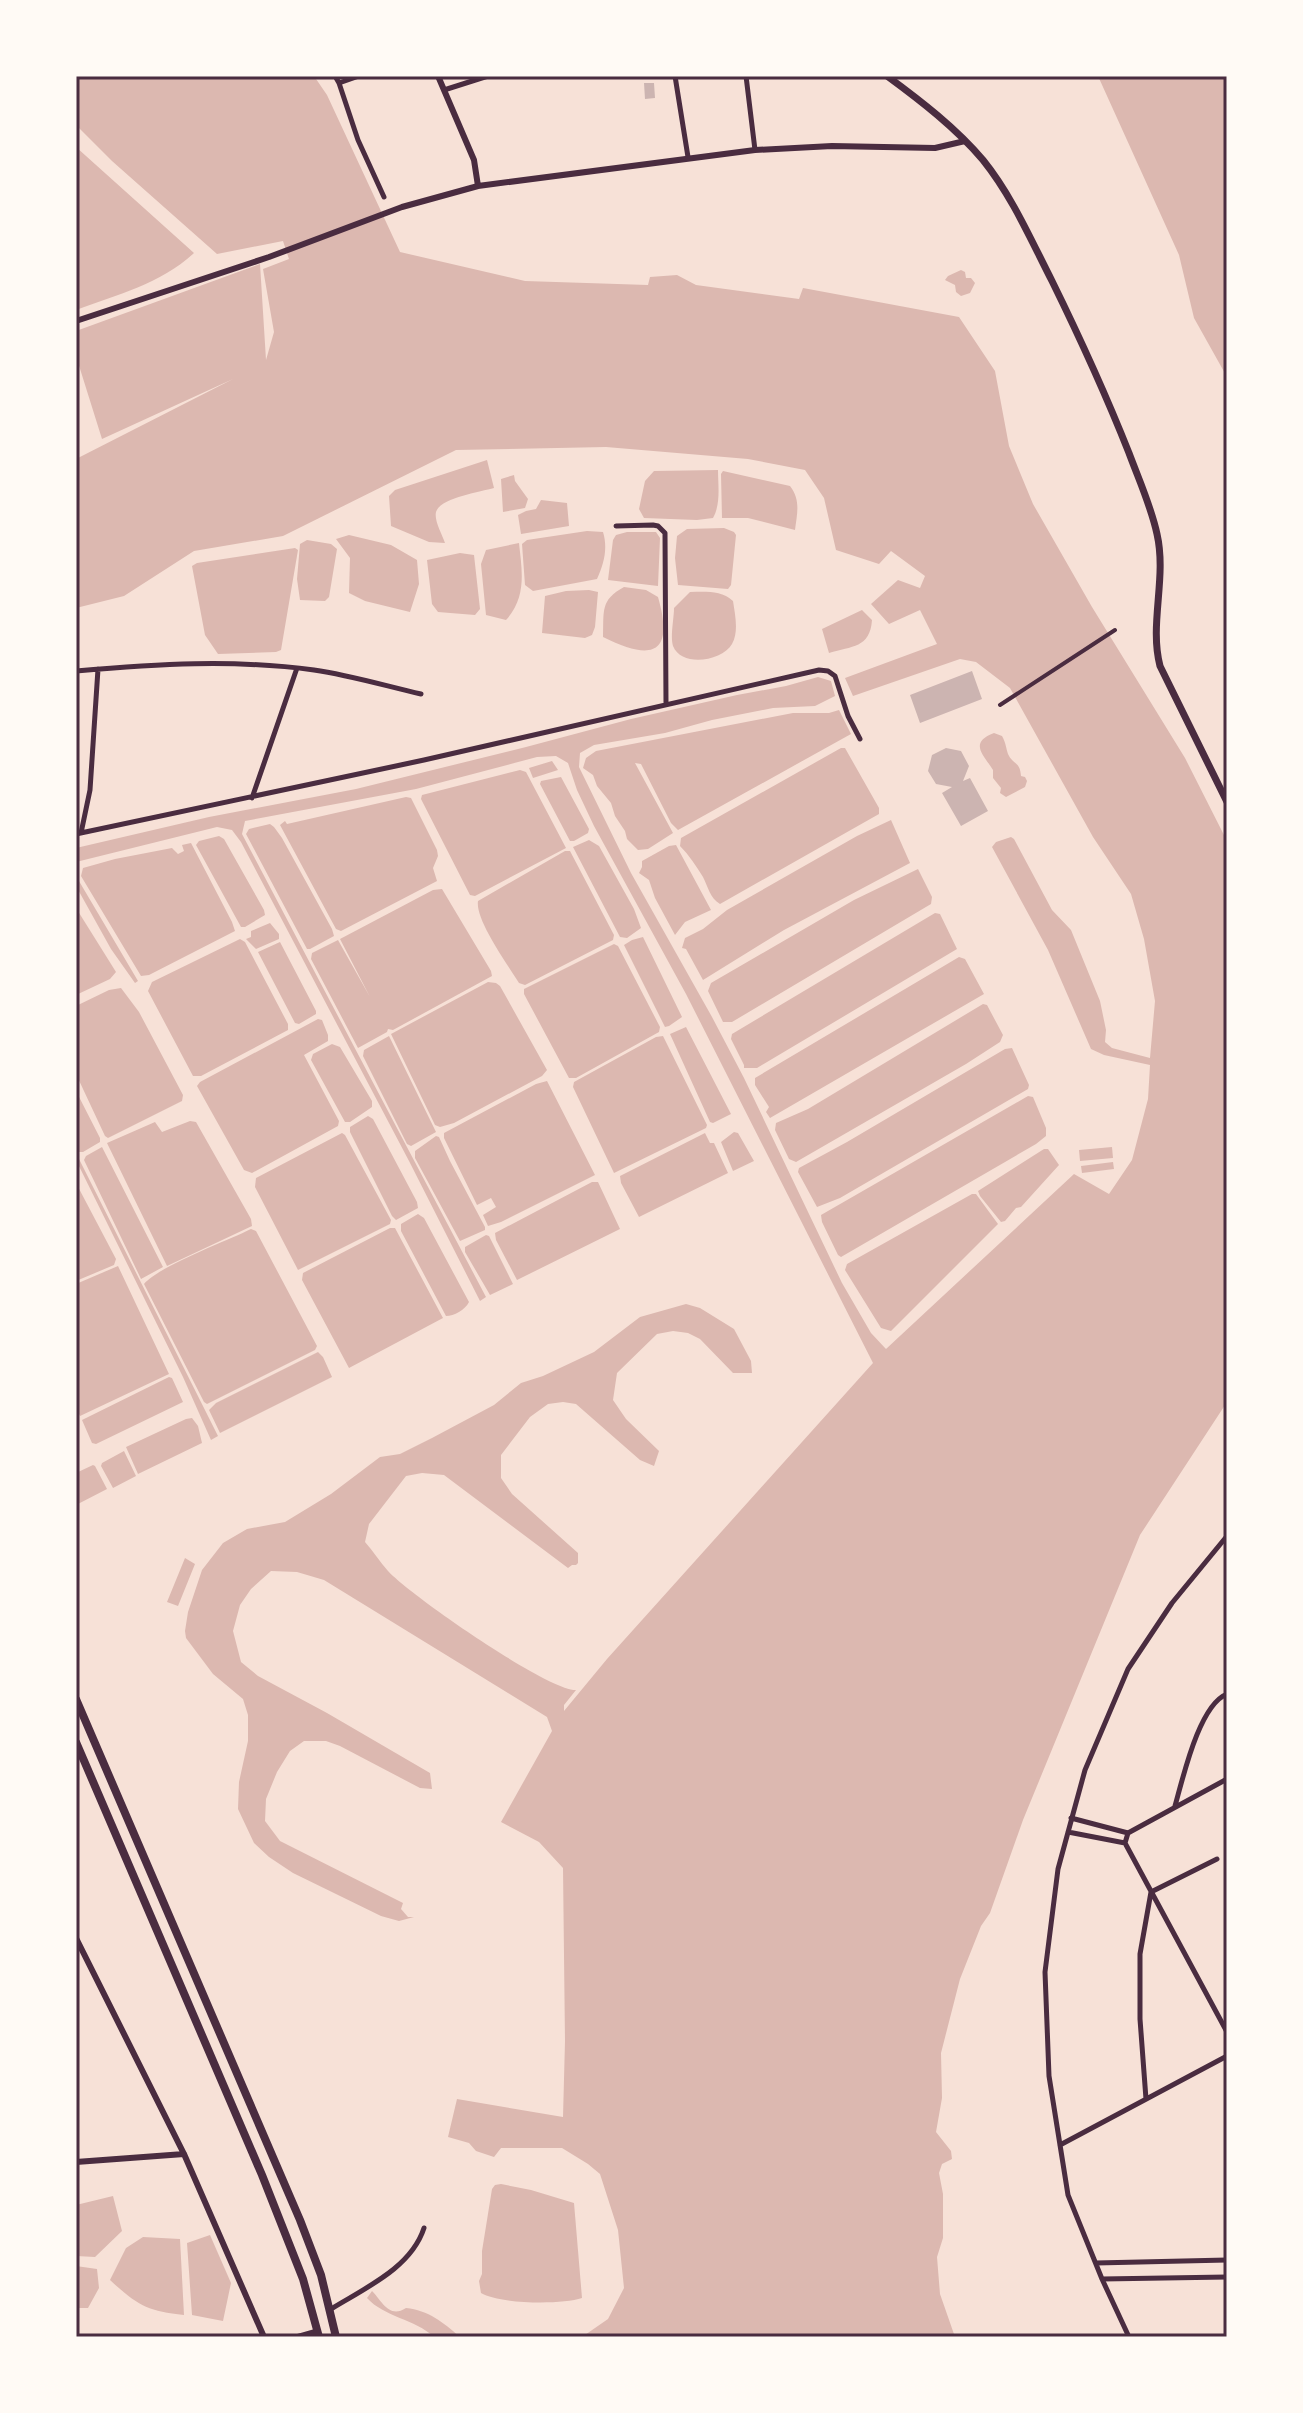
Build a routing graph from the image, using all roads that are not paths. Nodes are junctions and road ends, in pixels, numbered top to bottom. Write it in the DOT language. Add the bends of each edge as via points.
graph roads {
  1 [pos="335,76"];
  2 [pos="359,76"];
  3 [pos="438,76"];
  4 [pos="488,76"];
  5 [pos="675,76"];
  6 [pos="746,76"];
  7 [pos="887,76"];
  8 [pos="339,83"];
  9 [pos="444,90"];
  10 [pos="965,141"];
  11 [pos="755,150"];
  12 [pos="688,157"];
  13 [pos="478,186"];
  14 [pos="384,197"];
  15 [pos="76,321"];
  16 [pos="616,526"];
  17 [pos="1115,630"];
  18 [pos="297,668"];
  19 [pos="98,669"];
  20 [pos="76,671"];
  21 [pos="421,694"];
  22 [pos="666,704"];
  23 [pos="1000,705"];
  24 [pos="860,739"];
  25 [pos="252,798"];
  26 [pos="1227,802"];
  27 [pos="79,834"];
  28 [pos="1227,1536"];
  29 [pos="1227,1694"];
  30 [pos="76,1699"];
  31 [pos="76,1742"];
  32 [pos="1227,1779"];
  33 [pos="1175,1806"];
  34 [pos="1071,1818"];
  35 [pos="1068,1832"];
  36 [pos="1128,1833"];
  37 [pos="1125,1843"];
  38 [pos="1217,1859"];
  39 [pos="1151,1892"];
  40 [pos="76,1938"];
  41 [pos="1227,2032"];
  42 [pos="1227,2056"];
  43 [pos="1146,2099"];
  44 [pos="1060,2145"];
  45 [pos="184,2154"];
  46 [pos="76,2162"];
  47 [pos="424,2228"];
  48 [pos="1227,2260"];
  49 [pos="1095,2263"];
  50 [pos="1227,2277"];
  51 [pos="1102,2279"];
  52 [pos="331,2309"];
  53 [pos="318,2334"];
  54 [pos="264,2337"];
  55 [pos="296,2337"];
  56 [pos="336,2337"];
  57 [pos="1129,2337"];
  1 -- 8 [label="street"];
  2 -- 8 [label="street"];
  3 -- 9 [label="street"];
  4 -- 9 [label="street"];
  5 -- 12 [label="street"];
  6 -- 11 [label="street"];
  7 -- 10 [label="main road"];
  8 -- 14 [label="street"];
  9 -- 13 [label="street" via="474,160"];
  10 -- 11 [label="street" via="935,148"];
  10 -- 26 [label="main road" via="1023,223 1111,408 1157,534 1162,567 1156,650 1160,666"];
  11 -- 12 [label="street"];
  12 -- 13 [label="street"];
  13 -- 15 [label="street" via="398,208"];
  16 -- 22 [label="street" via="653,525 665,533"];
  17 -- 23 [label="street"];
  18 -- 19 [label="street" via="208,663"];
  18 -- 21 [label="street"];
  18 -- 25 [label="street"];
  19 -- 20 [label="street"];
  19 -- 27 [label="street" via="90,790"];
  22 -- 24 [label="street" via="828,671 835,676"];
  22 -- 25 [label="street"];
  25 -- 27 [label="street"];
  28 -- 34 [label="street" via="1172,1603 1128,1669 1085,1770"];
  29 -- 33 [label="street" via="1219,1697 1200,1726"];
  30 -- 52 [label="main road" via="300,2220"];
  31 -- 53 [label="main road" via="262,2175 303,2279"];
  32 -- 33 [label="street"];
  33 -- 36 [label="street"];
  34 -- 35 [label="street"];
  34 -- 36 [label="street"];
  35 -- 37 [label="street"];
  35 -- 44 [label="street" via="1045,1972 1049,2076"];
  36 -- 37 [label="street"];
  37 -- 39 [label="street"];
  38 -- 39 [label="street"];
  39 -- 41 [label="street"];
  39 -- 43 [label="street" via="1140,1954"];
  40 -- 45 [label="street"];
  42 -- 43 [label="street"];
  43 -- 44 [label="street"];
  44 -- 49 [label="street" via="1068,2195"];
  45 -- 46 [label="street"];
  45 -- 54 [label="street"];
  47 -- 52 [label="street" via="398,2266"];
  48 -- 49 [label="street"];
  49 -- 51 [label="street"];
  50 -- 51 [label="street"];
  51 -- 57 [label="street"];
  52 -- 56 [label="main road"];
  53 -- 55 [label="street"];
}
